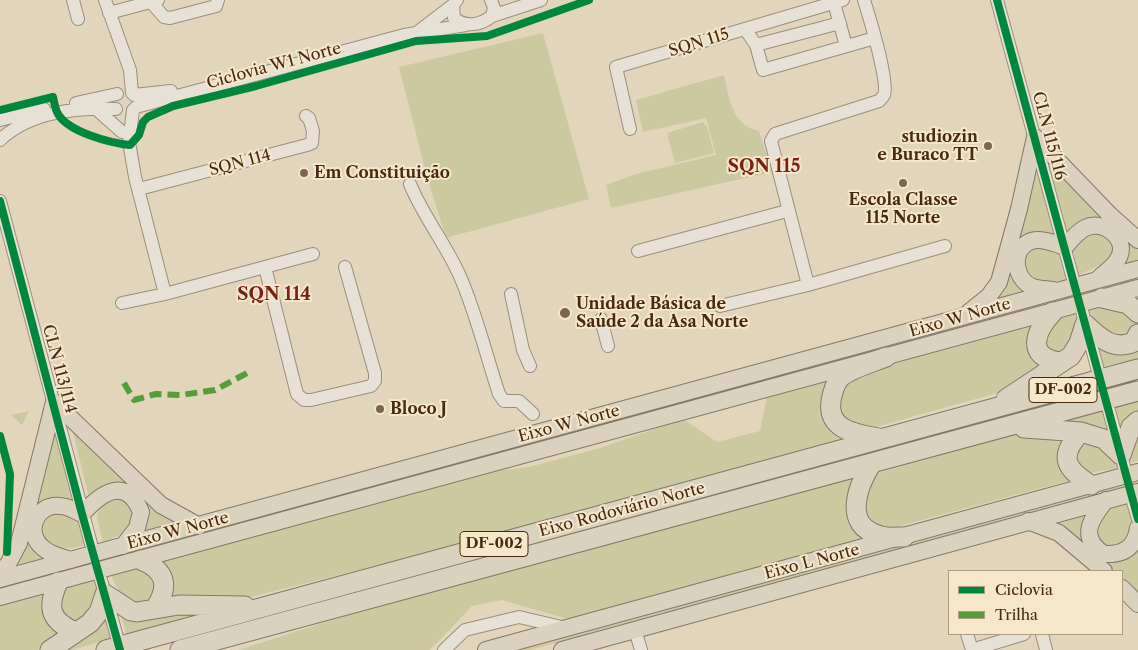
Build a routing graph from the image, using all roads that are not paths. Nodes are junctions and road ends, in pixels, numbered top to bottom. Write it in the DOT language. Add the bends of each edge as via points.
graph roads {
  1 [pos="73,0"];
  2 [pos="105,0"];
  3 [pos="218,0"];
  4 [pos="491,0"];
  5 [pos="517,0"];
  6 [pos="864,0"];
  7 [pos="997,0"];
  8 [pos="155,1"];
  9 [pos="538,1"];
  10 [pos="839,1"];
  11 [pos="455,3"];
  12 [pos="110,13"];
  13 [pos="492,16"];
  14 [pos="78,19"];
  15 [pos="840,23"];
  16 [pos="466,25"];
  17 [pos="745,29"];
  18 [pos="418,32"];
  19 [pos="875,38"];
  20 [pos="756,45"];
  21 [pos="846,46"];
  22 [pos="125,58"];
  23 [pos="168,91"];
  24 [pos="188,91"];
  25 [pos="126,101"];
  26 [pos="95,108"];
  27 [pos="306,116"];
  28 [pos="0,120"];
  29 [pos="630,129"];
  30 [pos="0,133"];
  31 [pos="126,137"];
  32 [pos="1035,137"];
  33 [pos="0,139"];
  34 [pos="410,184"];
  35 [pos="139,189"];
  36 [pos="0,201"];
  37 [pos="787,210"];
  38 [pos="1138,240"];
  39 [pos="945,246"];
  40 [pos="1065,247"];
  41 [pos="638,251"];
  42 [pos="313,254"];
  43 [pos="265,267"];
  44 [pos="345,267"];
  45 [pos="1138,269"];
  46 [pos="1073,279"];
  47 [pos="808,285"];
  48 [pos="1138,288"];
  49 [pos="1099,289"];
  50 [pos="1060,290"];
  51 [pos="165,294"];
  52 [pos="511,294"];
  53 [pos="122,303"];
  54 [pos="720,306"];
  55 [pos="1053,312"];
  56 [pos="1138,313"];
  57 [pos="960,318"];
  58 [pos="1084,318"];
  59 [pos="601,319"];
  60 [pos="1137,339"];
  61 [pos="608,346"];
  62 [pos="886,357"];
  63 [pos="1060,362"];
  64 [pos="530,366"];
  65 [pos="1138,370"];
  66 [pos="1098,371"];
  67 [pos="1138,391"];
  68 [pos="54,402"];
  69 [pos="1108,407"];
  70 [pos="988,410"];
  71 [pos="533,414"];
  72 [pos="1138,420"];
  73 [pos="1010,427"];
  74 [pos="1081,432"];
  75 [pos="882,439"];
  76 [pos="872,463"];
  77 [pos="1128,466"];
  78 [pos="1091,484"];
  79 [pos="1136,497"];
  80 [pos="1106,500"];
  81 [pos="82,514"];
  82 [pos="1138,519"];
  83 [pos="1028,521"];
  84 [pos="199,526"];
  85 [pos="1138,528"];
  86 [pos="904,537"];
  87 [pos="91,544"];
  88 [pos="123,546"];
  89 [pos="71,560"];
  90 [pos="141,560"];
  91 [pos="1103,570"];
  92 [pos="0,572"];
  93 [pos="0,579"];
  94 [pos="58,582"];
  95 [pos="103,587"];
  96 [pos="1123,589"];
  97 [pos="0,597"];
  98 [pos="1138,604"];
  99 [pos="264,606"];
  100 [pos="156,607"];
  101 [pos="259,628"];
  102 [pos="566,628"];
  103 [pos="636,630"];
  104 [pos="75,632"];
  105 [pos="967,635"];
  106 [pos="1021,635"];
  107 [pos="1042,635"];
  108 [pos="111,644"];
  109 [pos="50,650"];
  110 [pos="180,650"];
  111 [pos="232,650"];
  112 [pos="444,650"];
  113 [pos="486,650"];
  114 [pos="562,650"];
  115 [pos="641,650"];
  116 [pos="972,650"];
  117 [pos="1046,650"];
  1 -- 14 [label="street"];
  2 -- 12 [label="street"];
  3 -- 8 [label="street" via="216,6 170,18 164,17"];
  4 -- 13 [label="street"];
  5 -- 9 [label="street"];
  6 -- 19 [label="street"];
  7 -- 32 [label="street, CLN 115/116"];
  8 -- 12 [label="street"];
  9 -- 13 [label="street"];
  10 -- 15 [label="street"];
  10 -- 17 [label="street, SQN 115"];
  11 -- 16 [label="street" via="454,18"];
  11 -- 18 [label="street"];
  12 -- 22 [label="street"];
  13 -- 16 [label="street" via="477,24"];
  15 -- 20 [label="street"];
  15 -- 21 [label="street"];
  16 -- 18 [label="street"];
  17 -- 20 [label="street"];
  17 -- 29 [label="street, SQN 115" via="616,68"];
  18 -- 24 [label="street"];
  19 -- 21 [label="street"];
  19 -- 37 [label="street" via="885,86 884,95 879,100 772,137"];
  20 -- 21 [label="street" via="764,70"];
  22 -- 23 [label="street" via="146,84"];
  22 -- 25 [label="street" via="132,80"];
  23 -- 24 [label="street"];
  23 -- 25 [label="street"];
  24 -- 25 [label="street"];
  25 -- 26 [label="street"];
  25 -- 28 [label="street"];
  25 -- 31 [label="street"];
  26 -- 31 [label="street"];
  26 -- 33 [label="street" via="42,116 9,131"];
  27 -- 35 [label="street, SQN 114" via="314,136 307,145"];
  30 -- 33 [label="street"];
  31 -- 35 [label="street"];
  32 -- 38 [label="main road"];
  32 -- 40 [label="street, CLN 115/116"];
  32 -- 57 [label="main road" via="999,282 989,296"];
  34 -- 71 [label="street" via="419,207 460,276 499,394 504,401 519,401"];
  35 -- 51 [label="street"];
  36 -- 68 [label="street, CLN 113/114"];
  37 -- 41 [label="street"];
  37 -- 47 [label="street"];
  39 -- 47 [label="street"];
  40 -- 46 [label="street, CLN 115/116"];
  40 -- 49 [label="main road" via="1085,228 1095,226 1108,228 1118,237 1120,246 1116,262"];
  40 -- 50 [label="main road" via="1037,240 1027,243 1016,262 1025,282 1033,287"];
  42 -- 43 [label="street"];
  43 -- 44 [label="street" via="297,394 304,400 371,386 375,381"];
  43 -- 51 [label="street"];
  45 -- 49 [label="main road, Eixo W Norte"];
  47 -- 54 [label="street"];
  48 -- 49 [label="main road, Eixo W Norte"];
  49 -- 50 [label="main road, Eixo W Norte"];
  49 -- 55 [label="main road, Eixo W Norte"];
  49 -- 56 [label="highway"];
  50 -- 57 [label="main road, Eixo W Norte"];
  51 -- 53 [label="street"];
  52 -- 64 [label="street" via="523,350"];
  55 -- 62 [label="main road, Eixo W Norte"];
  55 -- 63 [label="highway" via="1038,332 1037,346 1045,358"];
  57 -- 84 [label="main road, Eixo W Norte"];
  58 -- 60 [label="highway" via="1108,343 1119,346"];
  58 -- 63 [label="highway" via="1076,350"];
  58 -- 66 [label="street"];
  59 -- 61 [label="street"];
  62 -- 75 [label="highway" via="841,377 835,384 830,403 834,418 842,429"];
  62 -- 90 [label="main road, Eixo W Norte"];
  63 -- 70 [label="highway"];
  65 -- 70 [label="highway, Eixo Rodoviário Norte / DF-002"];
  67 -- 73 [label="highway, Eixo Rodoviário Norte / DF-002"];
  68 -- 81 [label="street, CLN 113/114"];
  68 -- 84 [label="main road" via="161,505"];
  68 -- 92 [label="main road" via="20,542"];
  69 -- 77 [label="street"];
  70 -- 75 [label="highway, Eixo Rodoviário Norte / DF-002"];
  72 -- 77 [label="highway" via="1131,427"];
  73 -- 74 [label="highway"];
  73 -- 76 [label="highway, Eixo Rodoviário Norte / DF-002"];
  74 -- 77 [label="highway" via="1104,439"];
  74 -- 78 [label="highway" via="1066,458 1073,473"];
  75 -- 99 [label="highway, Eixo Rodoviário Norte / DF-002"];
  76 -- 86 [label="highway" via="855,498 861,523 881,536"];
  76 -- 101 [label="highway, Eixo Rodoviário Norte / DF-002"];
  77 -- 78 [label="main road, Eixo L Norte"];
  78 -- 86 [label="main road, Eixo L Norte"];
  79 -- 80 [label="main road, Eixo L Norte"];
  79 -- 82 [label="street"];
  80 -- 83 [label="main road, Eixo L Norte"];
  80 -- 85 [label="main road" via="1089,527 1090,540 1096,549 1104,554 1126,551 1133,545"];
  81 -- 87 [label="street, CLN 113/114"];
  81 -- 88 [label="main road" via="108,491 118,490 133,498 141,512 141,520"];
  81 -- 89 [label="main road" via="62,506 49,507 32,526 41,547"];
  83 -- 91 [label="main road" via="1059,533"];
  83 -- 103 [label="main road, Eixo L Norte"];
  84 -- 88 [label="main road, Eixo W Norte"];
  86 -- 102 [label="main road, Eixo L Norte"];
  88 -- 89 [label="main road, Eixo W Norte"];
  89 -- 93 [label="main road, Eixo W Norte"];
  90 -- 94 [label="main road, Eixo W Norte"];
  90 -- 100 [label="highway" via="154,566 164,583 162,598"];
  94 -- 97 [label="main road, Eixo W Norte"];
  94 -- 104 [label="highway" via="52,601 53,616"];
  95 -- 100 [label="highway" via="131,611 144,612"];
  95 -- 104 [label="highway" via="96,618"];
  95 -- 108 [label="street"];
  96 -- 98 [label="main road"];
  99 -- 100 [label="highway" via="206,604"];
  99 -- 108 [label="highway, Eixo Rodoviário Norte / DF-002"];
  101 -- 110 [label="highway, Eixo Rodoviário Norte / DF-002"];
  101 -- 111 [label="highway"];
  102 -- 112 [label="street" via="519,616 465,630"];
  102 -- 113 [label="main road, Eixo L Norte"];
  103 -- 114 [label="main road, Eixo L Norte"];
  103 -- 115 [label="street"];
  104 -- 109 [label="highway"];
  105 -- 116 [label="street"];
  106 -- 116 [label="street"];
  107 -- 117 [label="street"];
}
